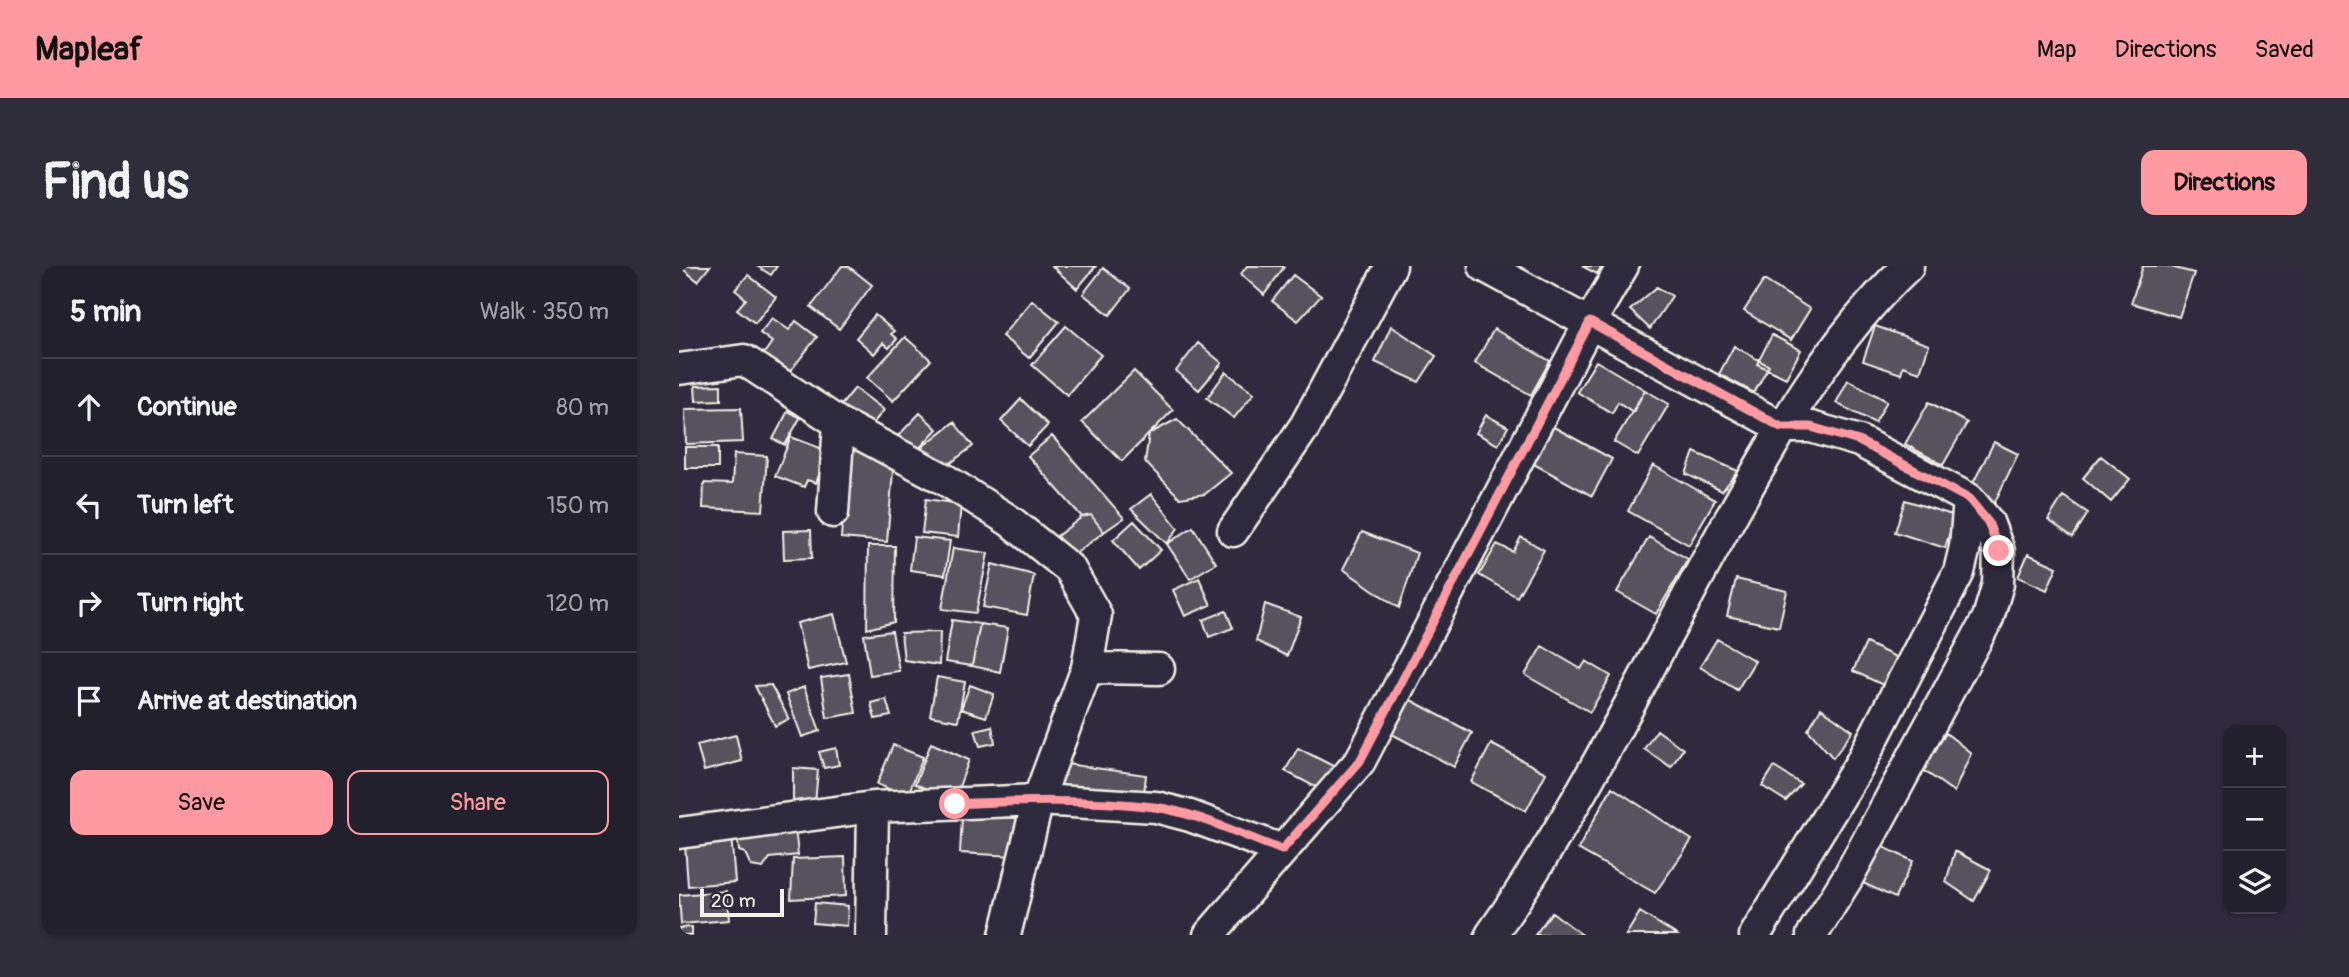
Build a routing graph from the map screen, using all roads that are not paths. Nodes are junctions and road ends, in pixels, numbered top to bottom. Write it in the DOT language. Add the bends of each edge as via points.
graph roads {
  1 [pos="1391,266"];
  2 [pos="1484,266"];
  3 [pos="1623,266"];
  4 [pos="1908,266"];
  5 [pos="1590,322"];
  6 [pos="679,369"];
  7 [pos="839,423"];
  8 [pos="1781,427"];
  9 [pos="1969,499"];
  10 [pos="833,512"];
  11 [pos="1233,531"];
  12 [pos="1087,668"];
  13 [pos="1159,669"];
  14 [pos="1038,800"];
  15 [pos="873,807"];
  16 [pos="679,833"];
  17 [pos="1282,850"];
  18 [pos="871,935"];
  19 [pos="1005,935"];
  20 [pos="1209,935"];
  21 [pos="1491,935"];
  22 [pos="1755,935"];
  23 [pos="1812,935"];
  1 -- 11 [label="street" via="1305,426"];
  2 -- 5 [label="street"];
  3 -- 5 [label="street"];
  4 -- 8 [label="street" via="1873,299"];
  5 -- 8 [label="street"];
  5 -- 17 [label="street" via="1360,761"];
  6 -- 7 [label="street" via="744,360"];
  7 -- 10 [label="street"];
  7 -- 12 [label="street" via="944,479 1010,521 1070,569 1096,615"];
  8 -- 9 [label="street" via="1811,427 1859,441"];
  8 -- 21 [label="street" via="1545,852"];
  9 -- 22 [label="street" via="1959,572 1860,764"];
  9 -- 23 [label="street" via="1988,522 1999,551 1998,584 1988,618"];
  12 -- 13 [label="street"];
  12 -- 14 [label="street"];
  14 -- 15 [label="street"];
  14 -- 17 [label="street" via="1156,807"];
  14 -- 19 [label="street"];
  15 -- 16 [label="street"];
  15 -- 18 [label="street"];
  17 -- 20 [label="street"];
}
